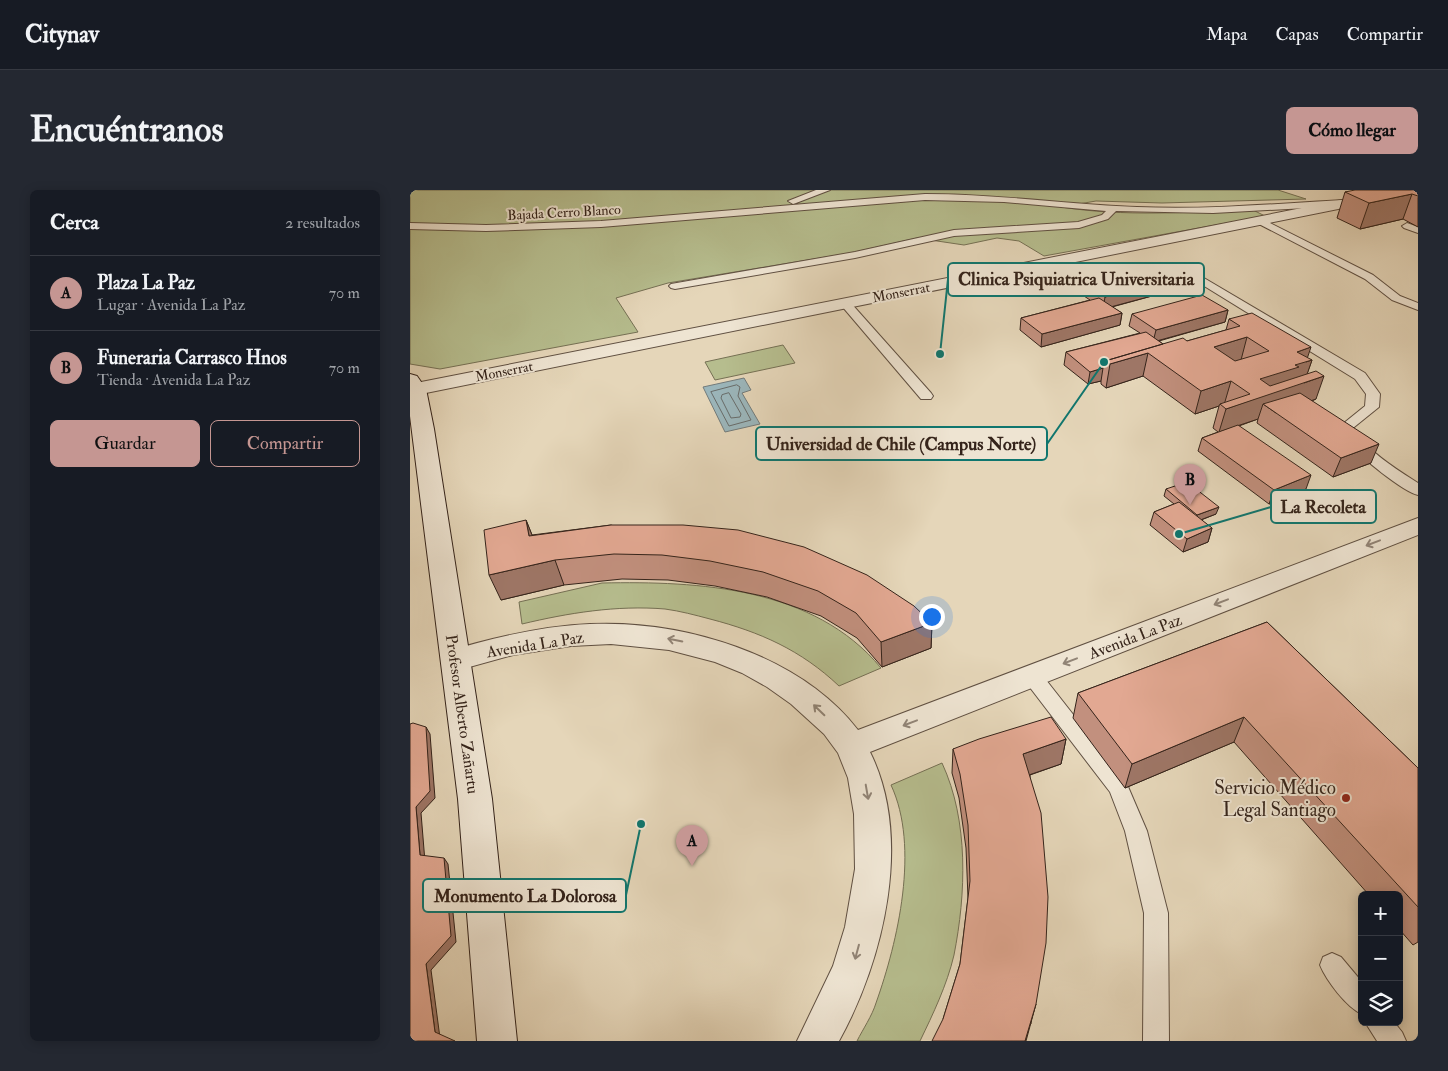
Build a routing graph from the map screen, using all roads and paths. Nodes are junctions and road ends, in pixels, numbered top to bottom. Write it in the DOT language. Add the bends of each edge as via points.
graph roads {
  1 [pos="825,190"];
  2 [pos="1415,193"];
  3 [pos="1348,203"];
  4 [pos="1114,208"];
  5 [pos="779,209"];
  6 [pos="1260,221"];
  7 [pos="410,226"];
  8 [pos="1407,226"];
  9 [pos="1418,230"];
  10 [pos="1187,271"];
  11 [pos="675,286"];
  12 [pos="845,303"];
  13 [pos="1418,307"];
  14 [pos="412,386"];
  15 [pos="926,396"];
  16 [pos="1418,490"];
  17 [pos="1418,526"];
  18 [pos="455,660"];
  19 [pos="1032,676"];
  20 [pos="852,746"];
  21 [pos="1332,965"];
  22 [pos="1358,997"];
  23 [pos="1381,1026"];
  24 [pos="497,1041"];
  25 [pos="817,1041"];
  26 [pos="1156,1041"];
  27 [pos="1392,1041"];
  1 -- 5 [label="lane"];
  2 -- 3 [label="street, Monserrat"];
  3 -- 4 [label="lane, Bajada Cerro Blanco" via="1171,210"];
  3 -- 6 [label="street, Monserrat"];
  4 -- 5 [label="lane, Bajada Cerro Blanco" via="950,197 880,199"];
  4 -- 11 [label="lane" via="1106,217 1079,225 954,233 855,255"];
  5 -- 7 [label="lane, Bajada Cerro Blanco" via="579,227 484,229"];
  6 -- 12 [label="street, Monserrat"];
  6 -- 13 [label="lane" via="1362,274 1396,298"];
  8 -- 9 [label="lane"];
  10 -- 16 [label="lane" via="1360,376 1373,394 1372,407 1346,427 1354,441"];
  12 -- 14 [label="street, Monserrat"];
  12 -- 15 [label="lane"];
  14 -- 18 [label="street, Profesor Alberto Zañartu"];
  17 -- 19 [label="street, Avenida La Paz, one-way"];
  20 -- 18 [label="street, Avenida La Paz, one-way" via="834,724 794,689 747,662 695,644 639,636 580,635 519,643"];
  18 -- 24 [label="street, Profesor Alberto Zañartu" via="475,799"];
  19 -- 20 [label="street, Avenida La Paz, one-way"];
  19 -- 26 [label="lane" via="1119,788 1136,831 1156,913"];
  20 -- 25 [label="street, Avenida La Paz, one-way" via="865,782 873,822 874,866 867,914 854,965 831,1018"];
  21 -- 22 [label="lane"];
  23 -- 27 [label="lane"];
}
